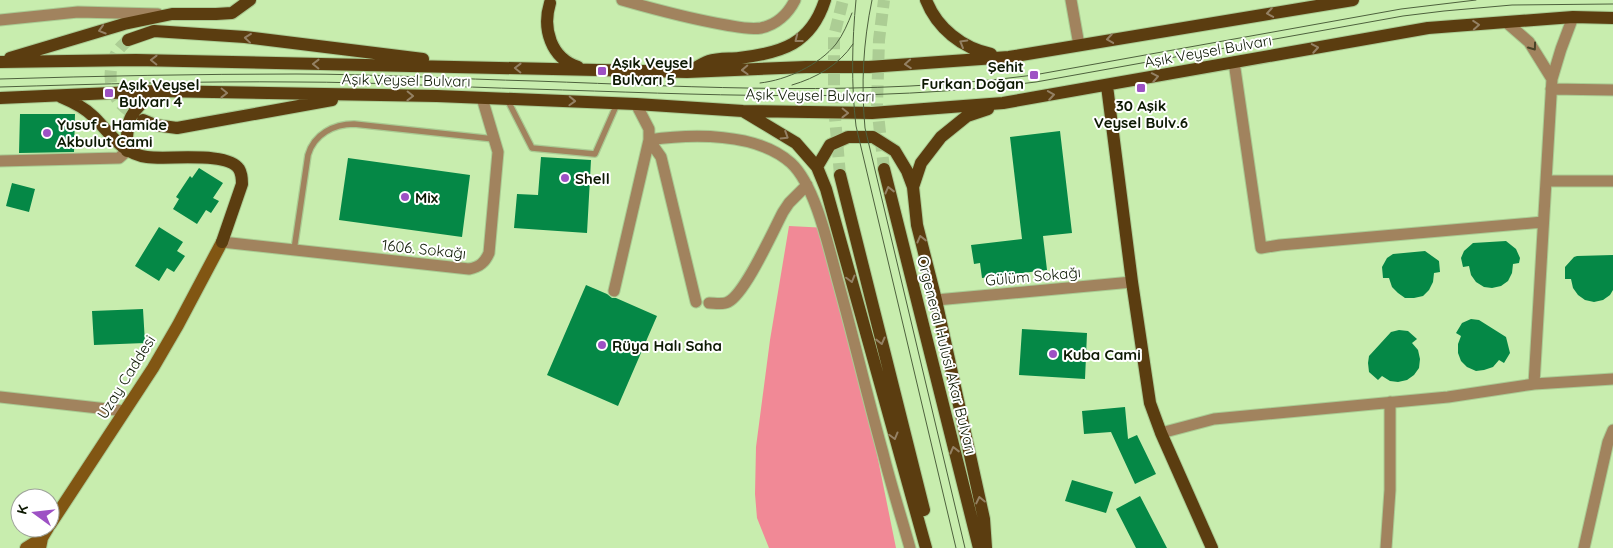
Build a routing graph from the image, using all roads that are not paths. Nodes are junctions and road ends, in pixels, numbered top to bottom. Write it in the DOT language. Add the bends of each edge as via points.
graph roads {
  1 [pos="79,0"];
  2 [pos="250,0"];
  3 [pos="622,0"];
  4 [pos="794,0"];
  5 [pos="825,0"];
  6 [pos="926,0"];
  7 [pos="1071,0"];
  8 [pos="1353,0"];
  9 [pos="550,1"];
  10 [pos="78,12"];
  11 [pos="172,14"];
  12 [pos="1578,17"];
  13 [pos="1613,18"];
  14 [pos="0,20"];
  15 [pos="1506,22"];
  16 [pos="1613,22"];
  17 [pos="128,40"];
  18 [pos="1079,44"];
  19 [pos="1009,57"];
  20 [pos="0,62"];
  21 [pos="1234,62"];
  22 [pos="488,68"];
  23 [pos="583,69"];
  24 [pos="687,72"];
  25 [pos="1551,84"];
  26 [pos="1107,86"];
  27 [pos="1613,90"];
  28 [pos="156,92"];
  29 [pos="48,95"];
  30 [pos="361,95"];
  31 [pos="0,98"];
  32 [pos="482,98"];
  33 [pos="507,99"];
  34 [pos="618,103"];
  35 [pos="1003,103"];
  36 [pos="636,104"];
  37 [pos="743,110"];
  38 [pos="144,120"];
  39 [pos="494,139"];
  40 [pos="649,140"];
  41 [pos="127,151"];
  42 [pos="0,161"];
  43 [pos="817,167"];
  44 [pos="884,169"];
  45 [pos="840,175"];
  46 [pos="1546,181"];
  47 [pos="1613,181"];
  48 [pos="807,185"];
  49 [pos="913,187"];
  50 [pos="1544,222"];
  51 [pos="222,242"];
  52 [pos="294,250"];
  53 [pos="1132,282"];
  54 [pos="614,291"];
  55 [pos="936,300"];
  56 [pos="696,302"];
  57 [pos="709,303"];
  58 [pos="1613,378"];
  59 [pos="1534,384"];
  60 [pos="0,397"];
  61 [pos="1390,402"];
  62 [pos="125,411"];
  63 [pos="1613,430"];
  64 [pos="1161,433"];
  65 [pos="60,512"];
  66 [pos="41,538"];
  67 [pos="26,548"];
  68 [pos="910,548"];
  69 [pos="926,548"];
  70 [pos="933,548"];
  71 [pos="979,548"];
  72 [pos="986,548"];
  73 [pos="1212,548"];
  74 [pos="1386,548"];
  75 [pos="1584,548"];
  1 -- 10 [label="street"];
  2 -- 11 [label="main road" via="232,13"];
  3 -- 4 [label="street" via="681,16 752,29 778,21 790,10"];
  5 -- 24 [label="main road, one-way" via="813,25 791,45 761,55 708,61"];
  19 -- 6 [label="main road, one-way" via="978,52 951,36 930,11"];
  7 -- 18 [label="street"];
  8 -- 18 [label="main road, Aşık Veysel Bulvarı, one-way"];
  9 -- 23 [label="main road" via="546,26 550,41 567,62"];
  10 -- 11 [label="street"];
  10 -- 14 [label="street"];
  11 -- 20 [label="main road, one-way" via="124,24"];
  12 -- 13 [label="main road, Aşık Veysel Bulvarı"];
  12 -- 15 [label="main road, Aşık Veysel Bulvarı"];
  12 -- 16 [label="main road"];
  12 -- 25 [label="street" via="1561,48"];
  21 -- 15 [label="main road, Aşık Veysel Bulvarı, one-way" via="1428,28"];
  15 -- 25 [label="street, one-way" via="1529,42"];
  22 -- 17 [label="main road, one-way" via="245,37 154,30"];
  18 -- 19 [label="main road, Aşık Veysel Bulvarı"];
  19 -- 24 [label="main road, Aşık Veysel Bulvarı, one-way" via="870,67"];
  22 -- 20 [label="main road, Aşık Veysel Bulvarı, one-way" via="136,60"];
  26 -- 21 [label="main road, Aşık Veysel Bulvarı, one-way"];
  21 -- 50 [label="street" via="1261,248"];
  23 -- 22 [label="main road, Aşık Veysel Bulvarı, one-way"];
  23 -- 24 [label="main road, Aşık Veysel Bulvarı"];
  25 -- 27 [label="street"];
  25 -- 46 [label="street"];
  35 -- 26 [label="main road, Aşık Veysel Bulvarı, one-way"];
  26 -- 53 [label="main road"];
  28 -- 29 [label="main road, Aşık Veysel Bulvarı"];
  28 -- 30 [label="main road, Aşık Veysel Bulvarı, one-way"];
  28 -- 41 [label="main road" via="130,117"];
  29 -- 31 [label="main road, Aşık Veysel Bulvarı"];
  29 -- 41 [label="main road" via="75,102"];
  30 -- 32 [label="main road, Aşık Veysel Bulvarı, one-way"];
  30 -- 38 [label="main road" via="177,128"];
  32 -- 33 [label="main road, Aşık Veysel Bulvarı"];
  32 -- 39 [label="street, 1606. Sokağı"];
  33 -- 34 [label="main road, Aşık Veysel Bulvarı, one-way"];
  33 -- 34 [label="lane" via="532,148 595,154"];
  34 -- 36 [label="main road, Aşık Veysel Bulvarı"];
  37 -- 35 [label="main road, Aşık Veysel Bulvarı, one-way" via="872,113"];
  35 -- 49 [label="main road" via="967,116 941,137 921,164"];
  36 -- 37 [label="main road, Aşık Veysel Bulvarı"];
  36 -- 40 [label="street" via="650,129"];
  37 -- 43 [label="main road, one-way" via="796,143"];
  39 -- 52 [label="lane" via="354,124 332,128 310,148"];
  39 -- 52 [label="street, 1606. Sokağı" via="498,152 489,252 482,264 469,269"];
  40 -- 48 [label="street" via="699,135 749,143 781,155"];
  40 -- 54 [label="street"];
  40 -- 56 [label="street" via="661,157"];
  41 -- 42 [label="street" via="120,158"];
  41 -- 51 [label="main road" via="147,157 220,158 235,164 242,176 242,184"];
  43 -- 49 [label="main road" via="830,145 848,137 874,137 895,151"];
  43 -- 69 [label="main road, one-way" via="826,189"];
  71 -- 44 [label="main road, Orgeneral Hulusi Akar Bulvarı, one-way"];
  45 -- 70 [label="main road, one-way"];
  46 -- 47 [label="street"];
  46 -- 50 [label="street"];
  48 -- 57 [label="street" via="789,203 735,297 727,303"];
  48 -- 68 [label="street" via="827,242"];
  55 -- 49 [label="main road, one-way" via="917,226"];
  50 -- 59 [label="street"];
  51 -- 52 [label="street, 1606. Sokağı"];
  51 -- 62 [label="main road, Uzay Caddesi" via="178,325"];
  53 -- 55 [label="street, Gülüm Sokağı"];
  53 -- 64 [label="main road" via="1150,403"];
  72 -- 55 [label="main road, one-way" via="984,519"];
  58 -- 59 [label="street"];
  59 -- 61 [label="street"];
  60 -- 62 [label="street"];
  61 -- 64 [label="street" via="1214,419"];
  61 -- 74 [label="street"];
  62 -- 65 [label="main road, Uzay Caddesi"];
  63 -- 75 [label="street"];
  64 -- 73 [label="main road"];
  66 -- 67 [label="main road, Uzay Caddesi"];
}
